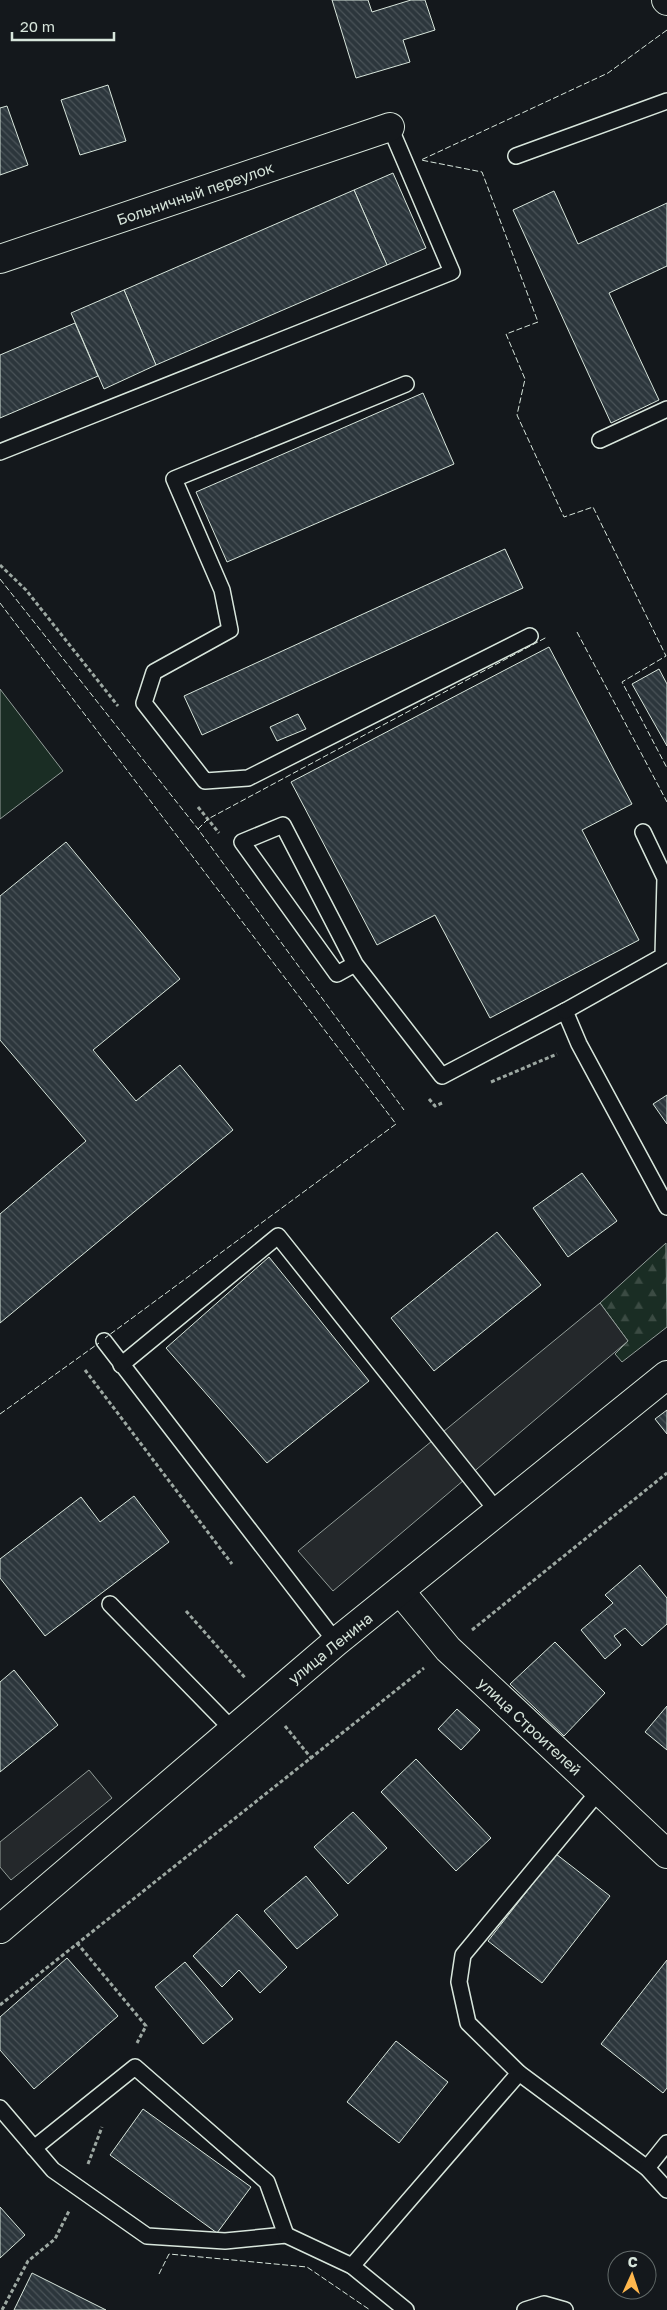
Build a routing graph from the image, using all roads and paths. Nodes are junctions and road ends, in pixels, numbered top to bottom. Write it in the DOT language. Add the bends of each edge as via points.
graph roads {
  1 [pos="667,100"];
  2 [pos="390,127"];
  3 [pos="516,156"];
  4 [pos="0,259"];
  5 [pos="406,384"];
  6 [pos="667,409"];
  7 [pos="600,440"];
  8 [pos="0,452"];
  9 [pos="530,636"];
  10 [pos="643,832"];
  11 [pos="355,964"];
  12 [pos="565,1011"];
  13 [pos="667,1207"];
  14 [pos="104,1342"];
  15 [pos="121,1365"];
  16 [pos="85,1370"];
  17 [pos="667,1375"];
  18 [pos="667,1473"];
  19 [pos="497,1511"];
  20 [pos="232,1564"];
  21 [pos="400,1591"];
  22 [pos="110,1604"];
  23 [pos="336,1642"];
  24 [pos="448,1649"];
  25 [pos="232,1729"];
  26 [pos="599,1790"];
  27 [pos="667,1854"];
  28 [pos="0,1929"];
  29 [pos="0,2005"];
  30 [pos="519,2073"];
  31 [pos="0,2108"];
  32 [pos="667,2142"];
  33 [pos="34,2148"];
  34 [pos="646,2168"];
  35 [pos="667,2190"];
  36 [pos="286,2235"];
  37 [pos="352,2266"];
  38 [pos="406,2310"];
  39 [pos="525,2310"];
  40 [pos="565,2310"];
  1 -- 3 [label="lane"];
  2 -- 4 [label="main road, Больничный переулок"];
  2 -- 8 [label="lane" via="452,272"];
  5 -- 9 [label="lane" via="174,480 222,590 230,630 154,672 144,703 205,781 248,778"];
  6 -- 7 [label="lane"];
  10 -- 12 [label="lane" via="665,878 662,956"];
  11 -- 11 [label="lane" via="337,974 242,842 283,825"];
  11 -- 12 [label="lane" via="442,1076"];
  12 -- 13 [label="lane" via="579,1044"];
  14 -- 15 [label="lane"];
  15 -- 19 [label="lane" via="278,1236"];
  15 -- 23 [label="lane"];
  16 -- 20 [label="path"];
  17 -- 19 [label="main road, улица Ленина"];
  18 -- 24 [label="path"];
  19 -- 21 [label="main road, улица Ленина"];
  21 -- 23 [label="main road, улица Ленина"];
  21 -- 24 [label="main road, улица Строителей"];
  22 -- 25 [label="lane"];
  23 -- 25 [label="main road, улица Ленина"];
  24 -- 26 [label="main road, улица Строителей"];
  24 -- 29 [label="path"];
  25 -- 28 [label="main road, улица Ленина"];
  26 -- 27 [label="main road, улица Строителей"];
  26 -- 30 [label="lane" via="464,1954 459,1982 468,2023"];
  30 -- 34 [label="lane"];
  30 -- 37 [label="lane"];
  31 -- 33 [label="lane"];
  32 -- 34 [label="lane"];
  33 -- 36 [label="lane" via="53,2170 147,2236 225,2240"];
  33 -- 36 [label="lane" via="135,2067 267,2182"];
  34 -- 35 [label="lane"];
  36 -- 37 [label="lane"];
  37 -- 38 [label="lane"];
  39 -- 40 [label="lane" via="544,2304"];
}
